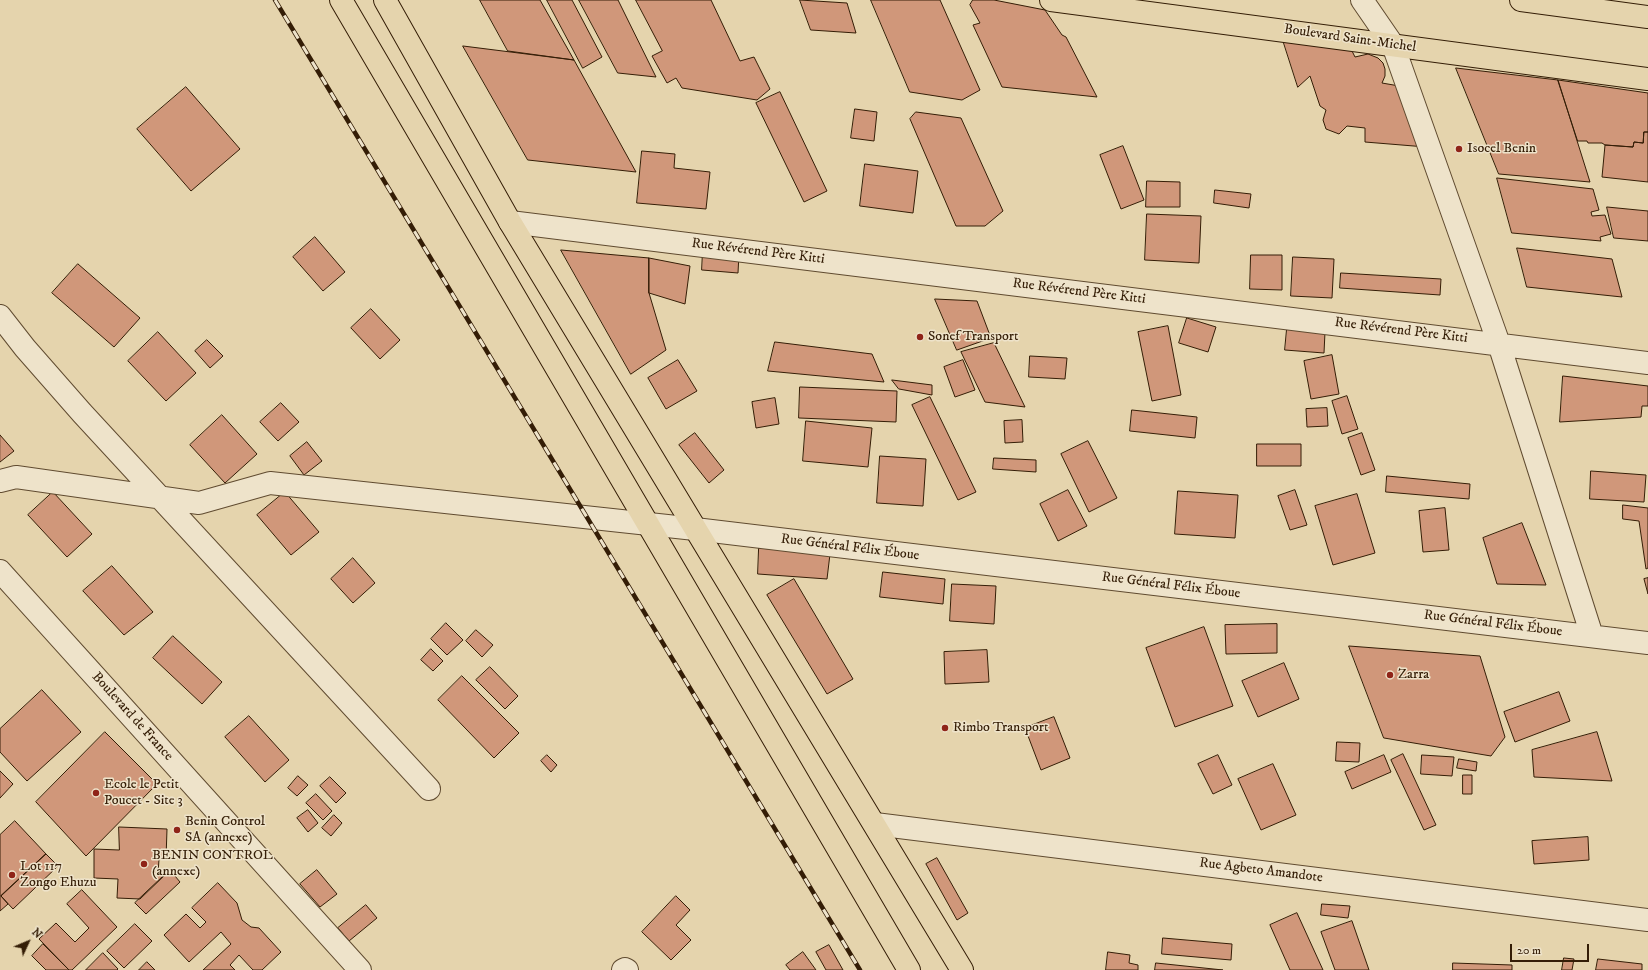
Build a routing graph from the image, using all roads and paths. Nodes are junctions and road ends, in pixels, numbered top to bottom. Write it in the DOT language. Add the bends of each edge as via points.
graph roads {
  1 [pos="341,0"];
  2 [pos="385,0"];
  3 [pos="405,0"];
  4 [pos="1051,0"];
  5 [pos="1362,0"];
  6 [pos="1521,0"];
  7 [pos="1648,17"];
  8 [pos="400,25"];
  9 [pos="1393,45"];
  10 [pos="1648,79"];
  11 [pos="510,222"];
  12 [pos="0,316"];
  13 [pos="1499,344"];
  14 [pos="1648,363"];
  15 [pos="0,481"];
  16 [pos="695,529"];
  17 [pos="0,571"];
  18 [pos="1592,636"];
  19 [pos="1648,643"];
  20 [pos="429,789"];
  21 [pos="875,824"];
  22 [pos="1648,920"];
  23 [pos="360,970"];
  24 [pos="623,970"];
  25 [pos="627,970"];
  26 [pos="909,970"];
  27 [pos="962,970"];
  1 -- 26 [label="main road"];
  2 -- 8 [label="main road"];
  3 -- 8 [label="main road"];
  4 -- 9 [label="main road, Boulevard Saint-Michel"];
  5 -- 9 [label="street"];
  6 -- 7 [label="main road"];
  8 -- 11 [label="main road"];
  9 -- 10 [label="main road, Boulevard Saint-Michel"];
  9 -- 13 [label="street"];
  11 -- 13 [label="street, Rue Révérend Père Kitti"];
  11 -- 16 [label="main road"];
  12 -- 20 [label="street" via="82,414"];
  13 -- 14 [label="street, Rue Révérend Père Kitti"];
  13 -- 18 [label="street"];
  15 -- 16 [label="street, Rue Général Félix Éboue" via="16,477 199,504 270,483"];
  16 -- 18 [label="street, Rue Général Félix Éboue"];
  16 -- 21 [label="main road"];
  17 -- 23 [label="street, Boulevard de France"];
  18 -- 19 [label="street, Rue Général Félix Éboue"];
  21 -- 22 [label="street, Rue Agbeto Amandote"];
  21 -- 27 [label="main road"];
  24 -- 25 [label="street"];
}
